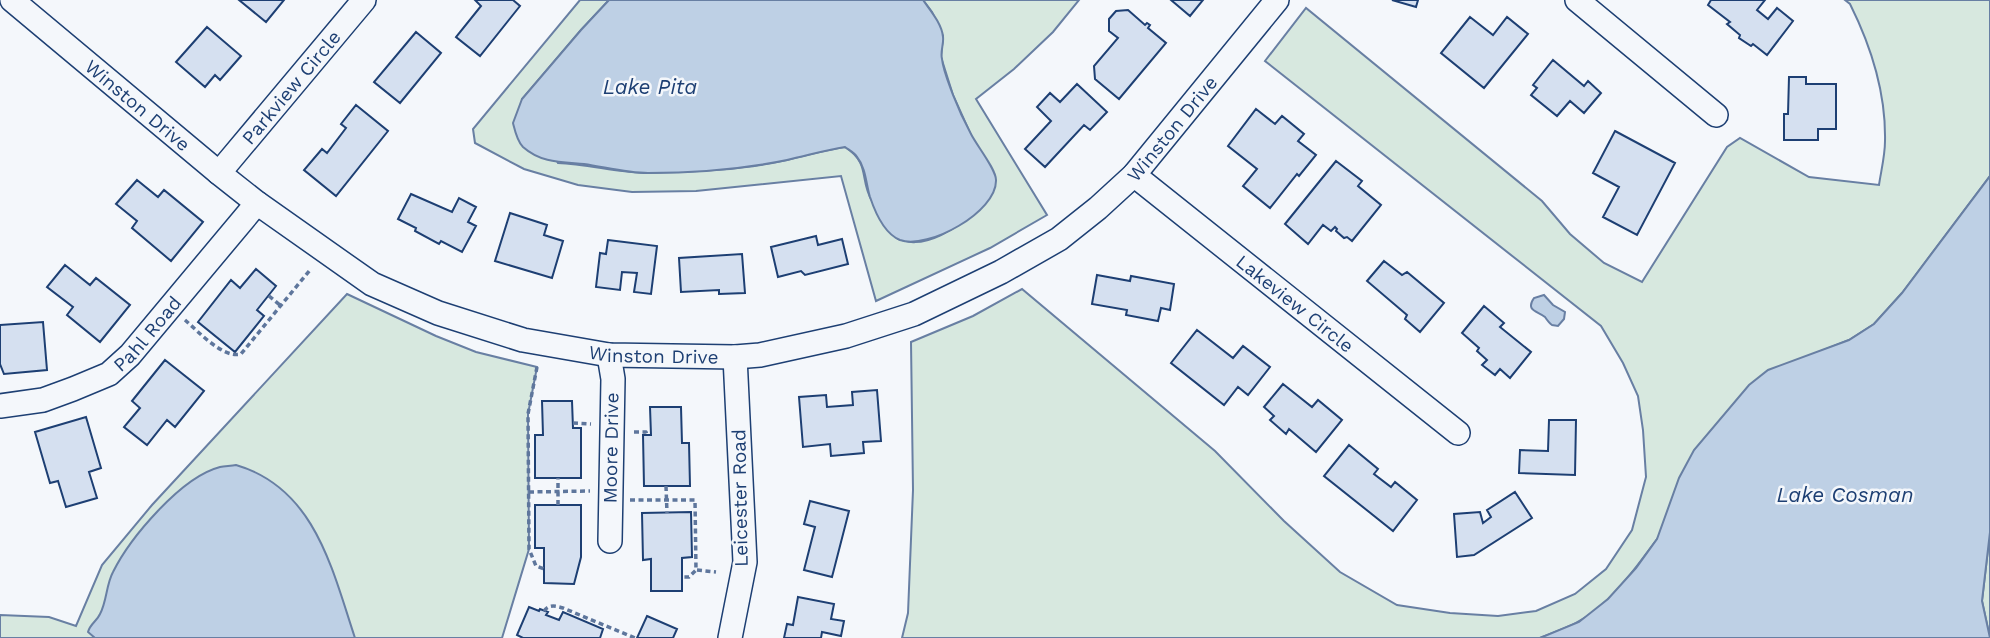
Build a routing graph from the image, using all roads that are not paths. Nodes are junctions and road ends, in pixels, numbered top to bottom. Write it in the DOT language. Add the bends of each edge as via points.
graph roads {
  1 [pos="12,0"];
  2 [pos="364,0"];
  3 [pos="1277,0"];
  4 [pos="1577,0"];
  5 [pos="1716,115"];
  6 [pos="219,173"];
  7 [pos="1134,175"];
  8 [pos="257,203"];
  9 [pos="609,355"];
  10 [pos="735,357"];
  11 [pos="0,405"];
  12 [pos="1458,433"];
  13 [pos="610,541"];
  14 [pos="730,638"];
  1 -- 6 [label="street, Winston Drive"];
  2 -- 6 [label="street, Parkview Circle"];
  3 -- 7 [label="street, Winston Drive"];
  4 -- 5 [label="street"];
  6 -- 8 [label="street, Winston Drive"];
  7 -- 10 [label="street, Winston Drive" via="1059,239 914,314 846,336"];
  7 -- 12 [label="street, Lakeview Circle"];
  8 -- 9 [label="street, Winston Drive" via="372,284 438,313 523,340"];
  8 -- 11 [label="street, Pahl Road" via="109,374 43,400"];
  9 -- 10 [label="street, Winston Drive"];
  9 -- 13 [label="street, Moore Drive" via="613,379"];
  10 -- 14 [label="street, Leicester Road" via="745,562"];
}
